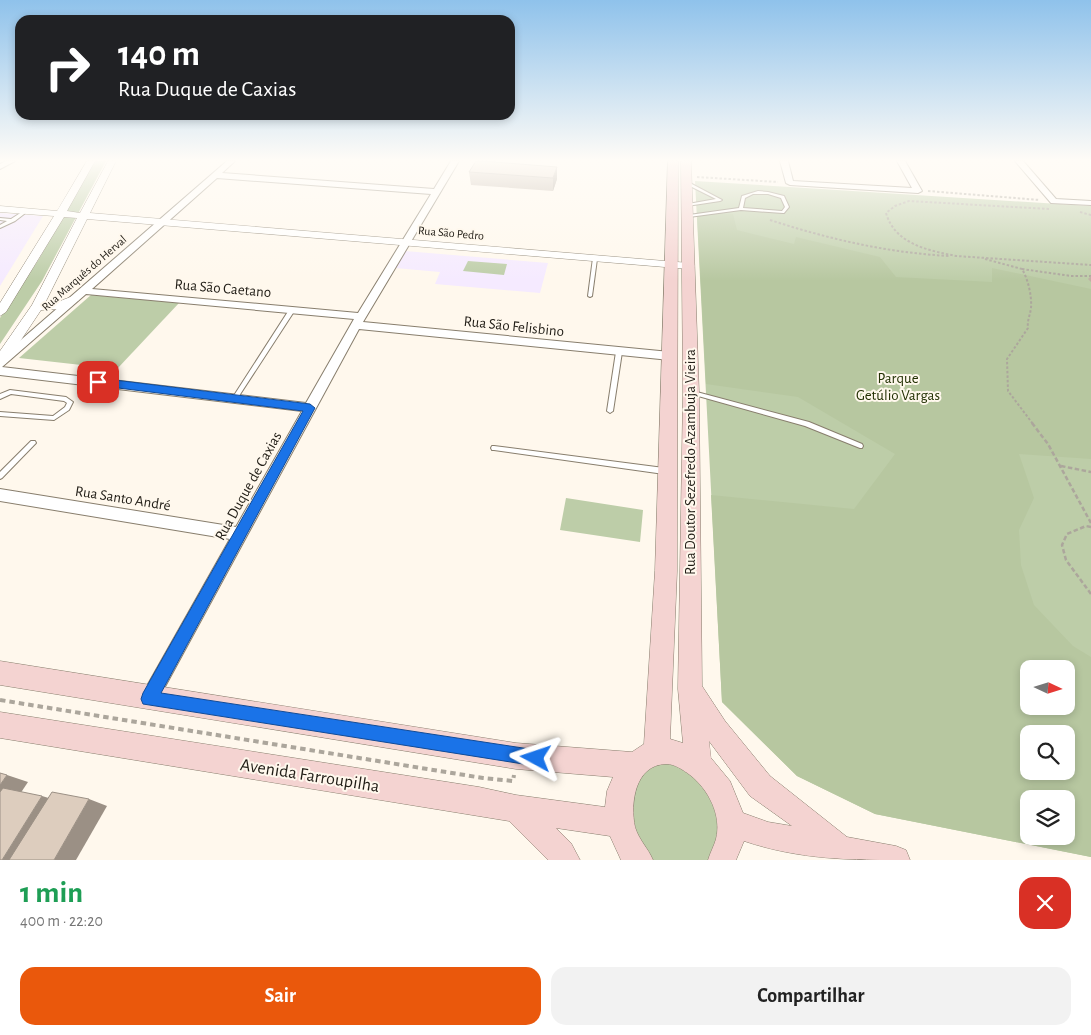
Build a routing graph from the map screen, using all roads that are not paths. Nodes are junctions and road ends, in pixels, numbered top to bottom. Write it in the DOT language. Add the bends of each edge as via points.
graph roads {
  1 [pos="69,201"];
  2 [pos="92,201"];
  3 [pos="185,201"];
  4 [pos="430,201"];
  5 [pos="676,201"];
  6 [pos="688,201"];
  7 [pos="716,201"];
  8 [pos="742,201"];
  9 [pos="785,201"];
  10 [pos="1056,201"];
  11 [pos="1091,203"];
  12 [pos="0,209"];
  13 [pos="741,209"];
  14 [pos="688,210"];
  15 [pos="26,211"];
  16 [pos="62,214"];
  17 [pos="84,216"];
  18 [pos="0,219"];
  19 [pos="13,220"];
  20 [pos="162,222"];
  21 [pos="0,227"];
  22 [pos="405,242"];
  23 [pos="595,259"];
  24 [pos="681,265"];
  25 [pos="83,291"];
  26 [pos="590,296"];
  27 [pos="73,300"];
  28 [pos="38,305"];
  29 [pos="292,310"];
  30 [pos="0,312"];
  31 [pos="358,320"];
  32 [pos="619,352"];
  33 [pos="670,356"];
  34 [pos="0,363"];
  35 [pos="0,371"];
  36 [pos="691,392"];
  37 [pos="0,397"];
  38 [pos="235,398"];
  39 [pos="310,408"];
  40 [pos="610,411"];
  41 [pos="0,414"];
  42 [pos="33,443"];
  43 [pos="860,446"];
  44 [pos="494,448"];
  45 [pos="668,471"];
  46 [pos="0,476"];
  47 [pos="0,494"];
  48 [pos="240,534"];
  49 [pos="0,673"];
  50 [pos="690,689"];
  51 [pos="149,699"];
  52 [pos="0,725"];
  53 [pos="645,759"];
  54 [pos="698,762"];
  55 [pos="516,810"];
  56 [pos="731,822"];
  57 [pos="620,823"];
  58 [pos="839,848"];
  59 [pos="566,860"];
  60 [pos="639,860"];
  61 [pos="722,860"];
  62 [pos="896,860"];
  1 -- 16 [label="street"];
  2 -- 17 [label="street"];
  3 -- 20 [label="street, Rua Marquês do Herval"];
  4 -- 22 [label="street, Rua Duque de Caxias"];
  5 -- 24 [label="main road, Rua Doutor Sezefredo Azambuja Vieira"];
  6 -- 14 [label="main road, Rua Doutor Sezefredo Azambuja Vieira"];
  7 -- 14 [label="lane"];
  8 -- 13 [label="lane"];
  9 -- 13 [label="lane" via="787,207 783,212"];
  10 -- 11 [label="street"];
  12 -- 15 [label="street, Rua São Pedro"];
  13 -- 14 [label="lane"];
  14 -- 24 [label="main road, Rua Doutor Sezefredo Azambuja Vieira"];
  15 -- 16 [label="street, Rua São Pedro"];
  15 -- 19 [label="lane"];
  16 -- 17 [label="street, Rua São Pedro"];
  16 -- 30 [label="street"];
  17 -- 20 [label="street, Rua São Pedro"];
  17 -- 28 [label="street"];
  18 -- 19 [label="lane"];
  19 -- 21 [label="lane"];
  20 -- 22 [label="street, Rua São Pedro"];
  20 -- 25 [label="street, Rua Marquês do Herval"];
  22 -- 23 [label="street, Rua São Pedro"];
  22 -- 31 [label="street, Rua Duque de Caxias"];
  23 -- 24 [label="street, Rua São Pedro"];
  23 -- 26 [label="lane"];
  24 -- 33 [label="main road, Rua Doutor Sezefredo Azambuja Vieira"];
  24 -- 36 [label="main road, Rua Doutor Sezefredo Azambuja Vieira"];
  25 -- 27 [label="street, Rua Marquês do Herval"];
  25 -- 29 [label="street, Rua São Caetano"];
  27 -- 28 [label="street" via="58,306"];
  27 -- 34 [label="street, Rua Marquês do Herval"];
  28 -- 34 [label="street"];
  29 -- 31 [label="street, Rua São Caetano"];
  29 -- 38 [label="lane"];
  31 -- 32 [label="street, Rua São Felisbino"];
  31 -- 39 [label="street, Rua Duque de Caxias"];
  32 -- 33 [label="street, Rua São Felisbino"];
  32 -- 40 [label="lane"];
  33 -- 45 [label="main road, Rua Doutor Sezefredo Azambuja Vieira"];
  35 -- 38 [label="street"];
  36 -- 43 [label="lane" via="806,424"];
  36 -- 50 [label="main road, Rua Doutor Sezefredo Azambuja Vieira"];
  37 -- 41 [label="lane" via="10,392 70,402 68,408 54,418"];
  38 -- 39 [label="street"];
  39 -- 48 [label="street, Rua Duque de Caxias"];
  42 -- 46 [label="lane"];
  44 -- 45 [label="lane"];
  45 -- 53 [label="main road, Rua Doutor Sezefredo Azambuja Vieira" via="666,571"];
  47 -- 48 [label="street, Rua Santo André"];
  48 -- 51 [label="street, Rua Duque de Caxias"];
  49 -- 51 [label="main road"];
  50 -- 54 [label="main road, Rua Doutor Sezefredo Azambuja Vieira"];
  50 -- 58 [label="main road" via="716,730 760,786"];
  51 -- 53 [label="main road" via="516,756"];
  52 -- 55 [label="main road, Avenida Farroupilha" via="479,801"];
  53 -- 54 [label="main road" via="677,753"];
  53 -- 57 [label="main road" via="624,781 619,801"];
  54 -- 56 [label="main road" via="720,788"];
  55 -- 57 [label="main road, Avenida Farroupilha"];
  55 -- 59 [label="main road"];
  56 -- 58 [label="main road" via="768,836"];
  56 -- 61 [label="main road" via="730,840"];
  57 -- 60 [label="main road" via="626,841"];
  58 -- 62 [label="main road"];
}
